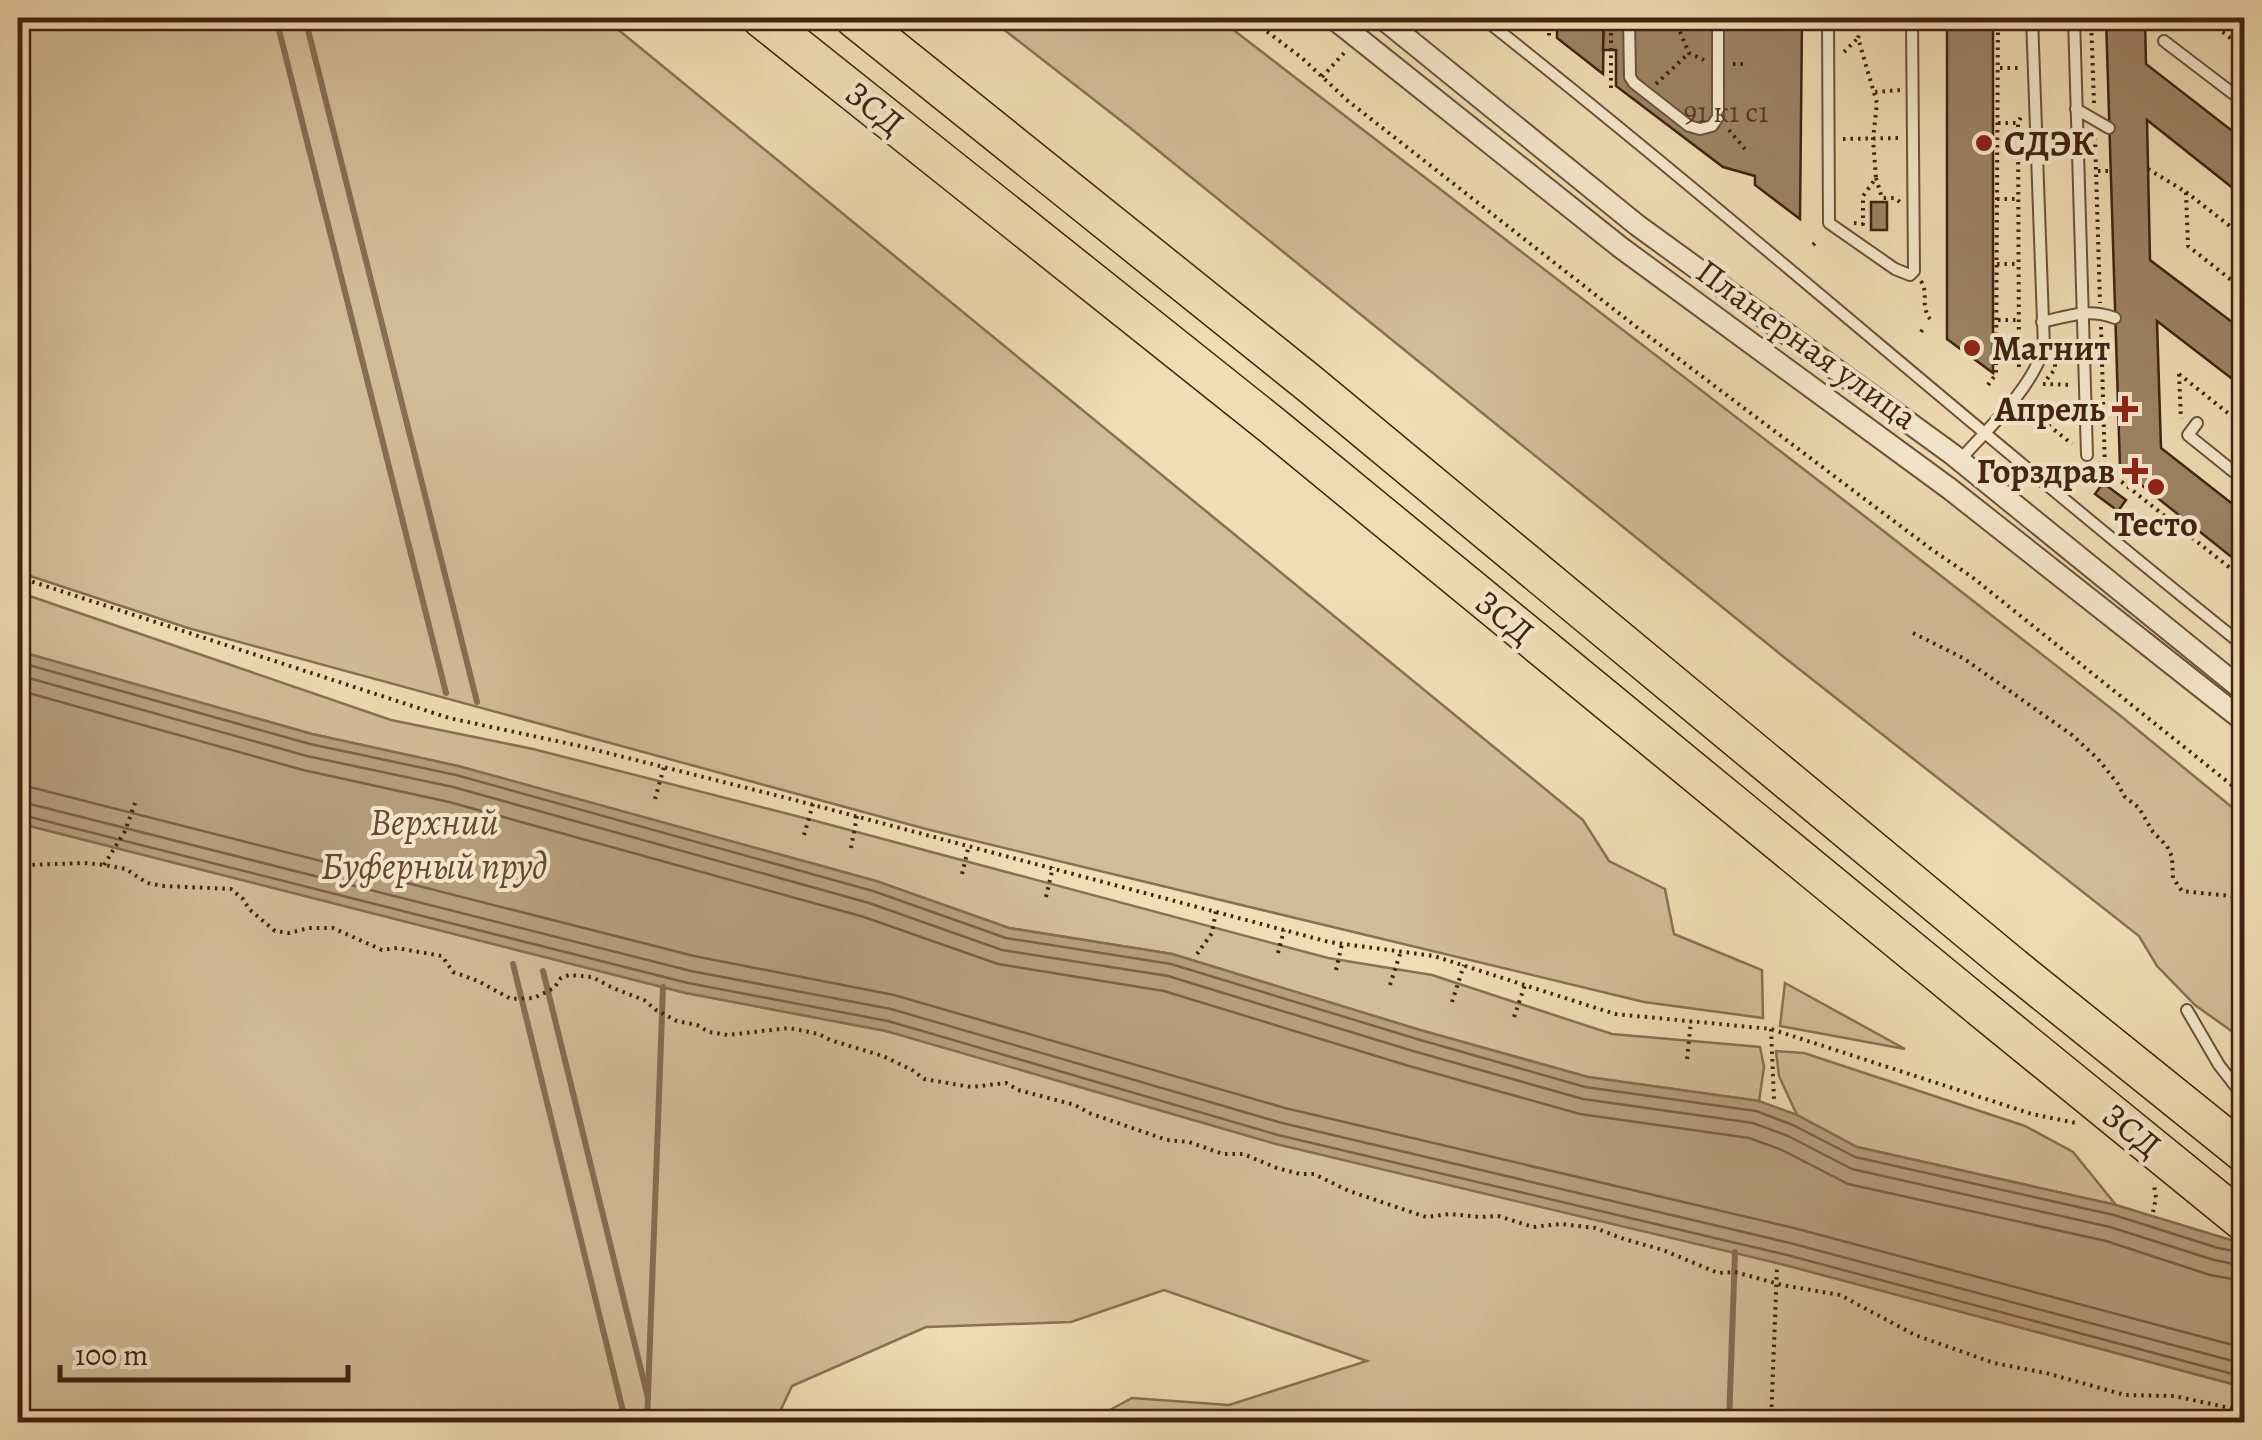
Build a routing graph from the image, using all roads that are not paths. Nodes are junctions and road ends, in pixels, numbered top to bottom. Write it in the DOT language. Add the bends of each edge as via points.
graph roads {
  1 [pos="761,18"];
  2 [pos="854,18"];
  3 [pos="1333,18"];
  4 [pos="1382,18"];
  5 [pos="1483,18"];
  6 [pos="1628,18"];
  7 [pos="1718,18"];
  8 [pos="1828,18"];
  9 [pos="1912,18"];
  10 [pos="2032,18"];
  11 [pos="2074,18"];
  12 [pos="2164,40"];
  13 [pos="2244,102"];
  14 [pos="2076,109"];
  15 [pos="2109,128"];
  16 [pos="2083,313"];
  17 [pos="2115,318"];
  18 [pos="2042,322"];
  19 [pos="2197,423"];
  20 [pos="1984,432"];
  21 [pos="2087,455"];
  22 [pos="1960,460"];
  23 [pos="2244,480"];
  24 [pos="2244,646"];
  25 [pos="2244,691"];
  26 [pos="2244,721"];
  27 [pos="2186,1010"];
  28 [pos="2244,1096"];
  29 [pos="2244,1153"];
  30 [pos="2244,1222"];
  1 -- 30 [label="highway, ЗСД, bridge" via="1289,440"];
  2 -- 29 [label="highway, ЗСД, bridge"];
  3 -- 26 [label="street, Планерная улица" via="1620,247 1950,490"];
  4 -- 22 [label="street, Планерная улица" via="1636,225"];
  5 -- 20 [label="lane"];
  6 -- 7 [label="lane" via="1630,77 1700,128 1718,117"];
  8 -- 9 [label="lane" via="1830,223 1910,275"];
  10 -- 18 [label="lane"];
  11 -- 14 [label="lane"];
  12 -- 13 [label="lane"];
  14 -- 15 [label="lane"];
  14 -- 16 [label="lane"];
  16 -- 17 [label="lane"];
  16 -- 18 [label="lane"];
  16 -- 21 [label="lane"];
  18 -- 20 [label="lane" via="2038,366"];
  19 -- 23 [label="lane" via="2188,435"];
  20 -- 22 [label="lane"];
  20 -- 24 [label="lane"];
  22 -- 25 [label="street, Планерная улица"];
  27 -- 28 [label="lane"];
}
